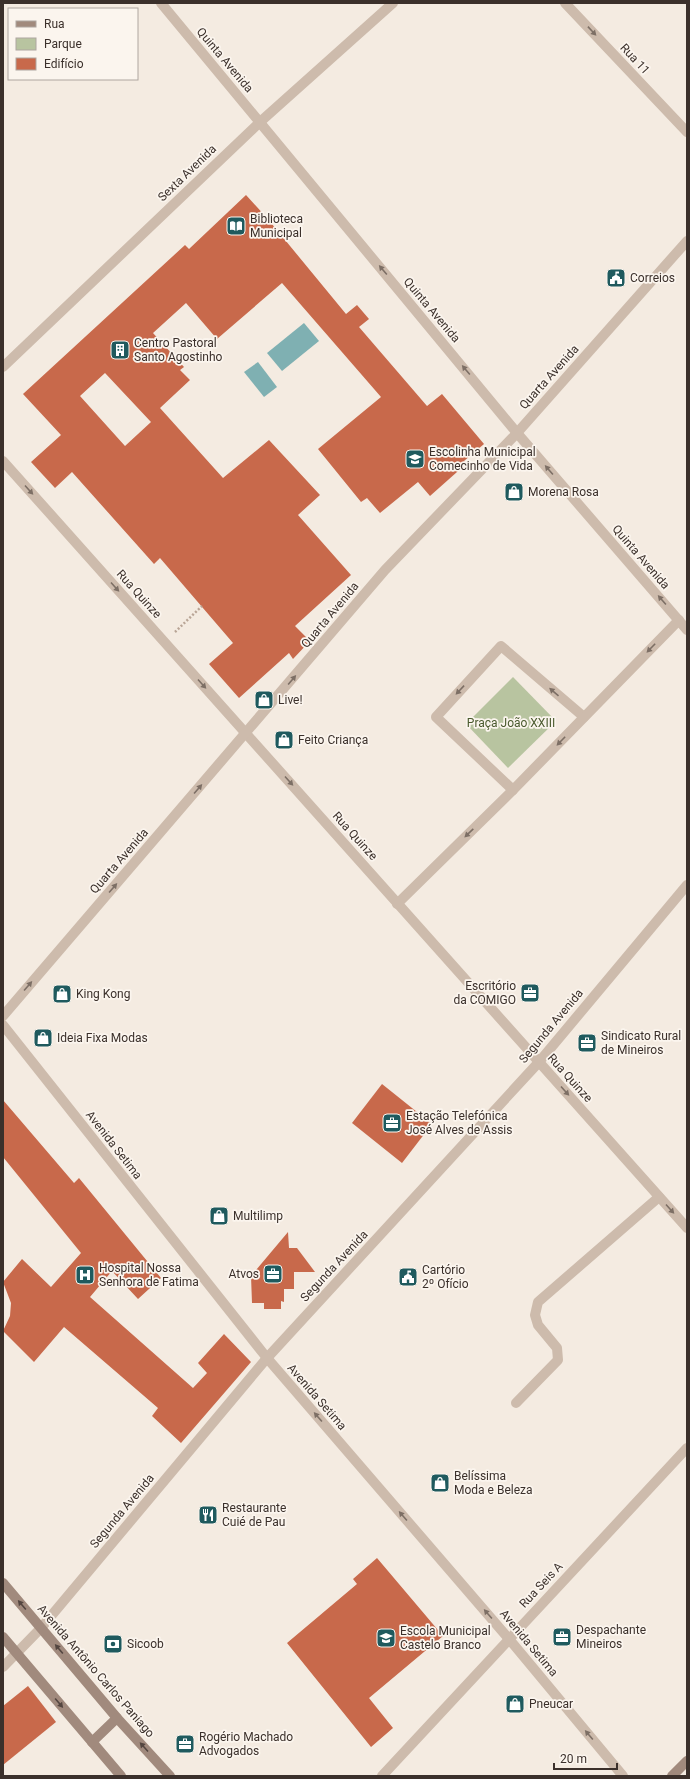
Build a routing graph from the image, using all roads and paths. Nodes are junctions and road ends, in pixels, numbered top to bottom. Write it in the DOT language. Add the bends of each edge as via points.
graph roads {
  1 [pos="161,3"];
  2 [pos="393,3"];
  3 [pos="565,3"];
  4 [pos="260,122"];
  5 [pos="687,132"];
  6 [pos="687,241"];
  7 [pos="3,367"];
  8 [pos="517,433"];
  9 [pos="3,461"];
  10 [pos="202,606"];
  11 [pos="678,620"];
  12 [pos="687,630"];
  13 [pos="165,642"];
  14 [pos="584,717"];
  15 [pos="246,733"];
  16 [pos="513,790"];
  17 [pos="687,885"];
  18 [pos="397,904"];
  19 [pos="3,1016"];
  20 [pos="3,1025"];
  21 [pos="539,1062"];
  22 [pos="659,1197"];
  23 [pos="687,1228"];
  24 [pos="267,1358"];
  25 [pos="516,1403"];
  26 [pos="687,1448"];
  27 [pos="3,1583"];
  28 [pos="41,1628"];
  29 [pos="3,1637"];
  30 [pos="508,1639"];
  31 [pos="16,1652"];
  32 [pos="3,1667"];
  33 [pos="117,1718"];
  34 [pos="92,1742"];
  35 [pos="687,1761"];
  36 [pos="121,1776"];
  37 [pos="170,1776"];
  38 [pos="382,1776"];
  39 [pos="623,1776"];
  40 [pos="672,1776"];
  1 -- 4 [label="street, Quinta Avenida"];
  2 -- 4 [label="street, Sexta Avenida"];
  3 -- 5 [label="street, Rua 11, one-way"];
  4 -- 7 [label="street, Sexta Avenida"];
  8 -- 4 [label="street, Quinta Avenida, one-way"];
  6 -- 8 [label="street, Quarta Avenida"];
  11 -- 8 [label="street, Quinta Avenida, one-way"];
  15 -- 8 [label="street, Quarta Avenida, one-way" via="386,570"];
  9 -- 13 [label="street, Rua Quinze, one-way"];
  10 -- 13 [label="path"];
  11 -- 12 [label="street, Quinta Avenida"];
  11 -- 14 [label="street, one-way"];
  13 -- 15 [label="street, Rua Quinze, one-way"];
  14 -- 16 [label="street, one-way"];
  14 -- 16 [label="street, one-way" via="501,646 436,717"];
  15 -- 18 [label="street, Rua Quinze, one-way"];
  19 -- 15 [label="street, Quarta Avenida, one-way"];
  16 -- 18 [label="street, one-way"];
  17 -- 21 [label="street, Segunda Avenida"];
  18 -- 21 [label="street, Rua Quinze"];
  20 -- 24 [label="street, Avenida Setima"];
  21 -- 22 [label="street, Rua Quinze, one-way"];
  21 -- 24 [label="street, Segunda Avenida"];
  22 -- 23 [label="street, Rua Quinze, one-way"];
  22 -- 25 [label="street" via="538,1302 535,1315 538,1325 557,1348 558,1360"];
  24 -- 28 [label="street, Segunda Avenida"];
  30 -- 24 [label="street, Avenida Setima, one-way"];
  26 -- 30 [label="street, Rua Seis A"];
  28 -- 27 [label="main road, Avenida Antônio Carlos Paniago, one-way"];
  28 -- 31 [label="street, Segunda Avenida"];
  33 -- 28 [label="main road, Avenida Antônio Carlos Paniago, one-way"];
  29 -- 31 [label="main road"];
  30 -- 38 [label="street, Rua Seis A"];
  39 -- 30 [label="street, Avenida Setima, one-way"];
  31 -- 32 [label="street, Segunda Avenida"];
  31 -- 34 [label="main road, one-way"];
  33 -- 34 [label="main road"];
  37 -- 33 [label="main road, Avenida Antônio Carlos Paniago, one-way"];
  34 -- 36 [label="main road"];
  35 -- 40 [label="main road"];
}
